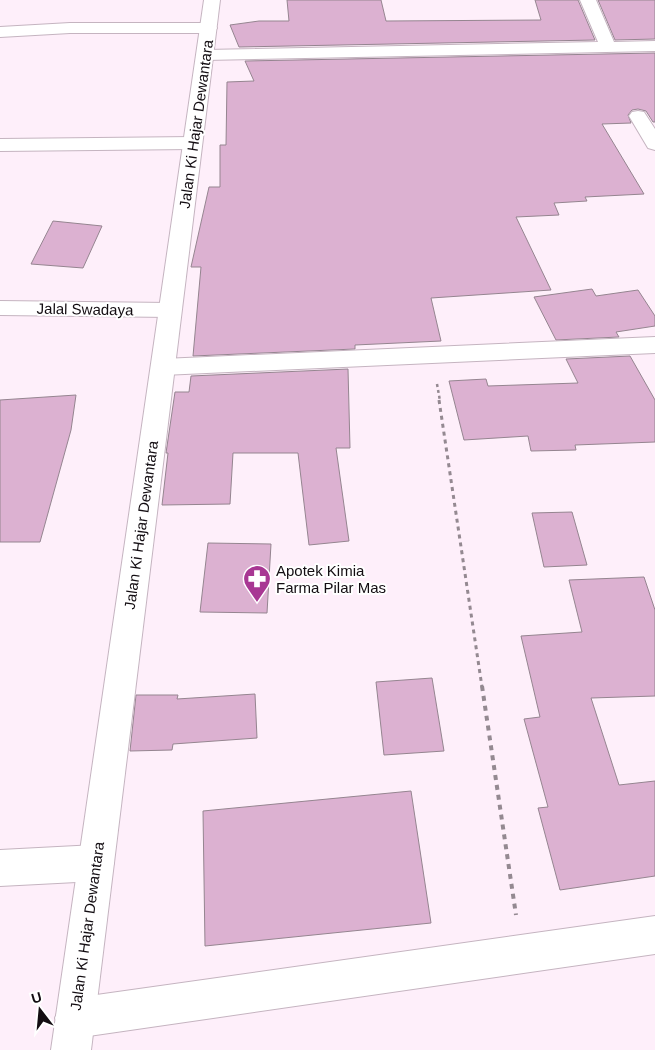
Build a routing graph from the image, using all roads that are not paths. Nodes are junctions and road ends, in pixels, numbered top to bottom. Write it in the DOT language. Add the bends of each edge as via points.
graph roads {
  1 [pos="212,0"];
  2 [pos="588,0"];
  3 [pos="208,28"];
  4 [pos="0,32"];
  5 [pos="655,46"];
  6 [pos="608,47"];
  7 [pos="205,55"];
  8 [pos="638,116"];
  9 [pos="193,143"];
  10 [pos="655,144"];
  11 [pos="0,145"];
  12 [pos="0,308"];
  13 [pos="170,310"];
  14 [pos="655,345"];
  15 [pos="163,368"];
  16 [pos="96,863"];
  17 [pos="0,868"];
  18 [pos="655,935"];
  19 [pos="73,1034"];
  1 -- 3 [label="street, Jalan Ki Hajar Dewantara"];
  2 -- 6 [label="street"];
  3 -- 4 [label="street" via="70,28"];
  3 -- 7 [label="street, Jalan Ki Hajar Dewantara"];
  5 -- 6 [label="street"];
  6 -- 7 [label="street"];
  7 -- 9 [label="street, Jalan Ki Hajar Dewantara"];
  8 -- 10 [label="street"];
  9 -- 11 [label="street"];
  9 -- 13 [label="street, Jalan Ki Hajar Dewantara"];
  12 -- 13 [label="street, Jalal Swadaya"];
  13 -- 15 [label="street, Jalan Ki Hajar Dewantara"];
  14 -- 15 [label="street"];
  15 -- 16 [label="street, Jalan Ki Hajar Dewantara"];
  16 -- 17 [label="street"];
  16 -- 19 [label="street, Jalan Ki Hajar Dewantara"];
  18 -- 19 [label="street" via="521,953"];
}
